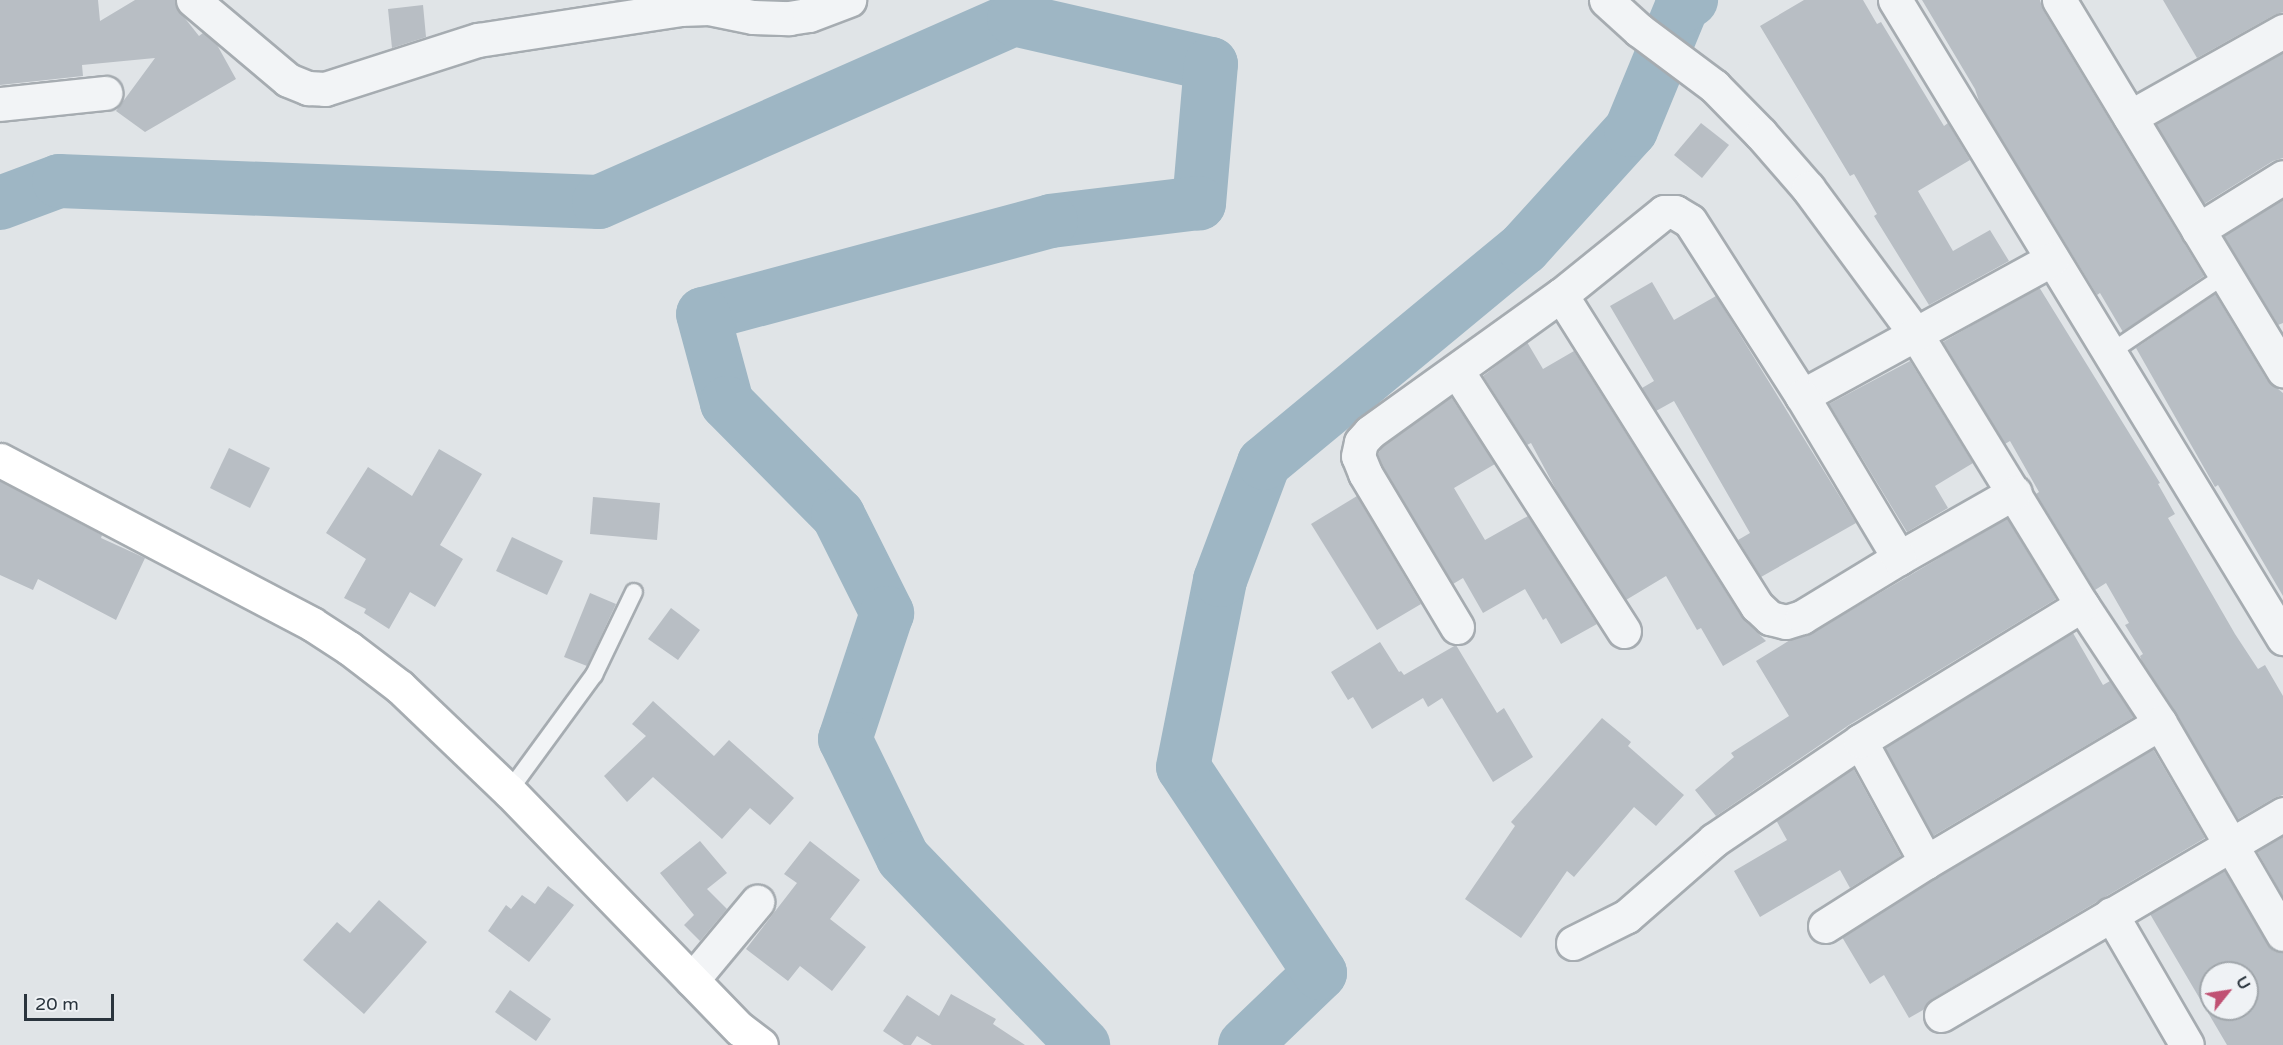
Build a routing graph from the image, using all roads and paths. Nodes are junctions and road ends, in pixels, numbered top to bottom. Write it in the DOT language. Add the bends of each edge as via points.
graph roads {
  1 [pos="193,0"];
  2 [pos="849,0"];
  3 [pos="1606,0"];
  4 [pos="1895,0"];
  5 [pos="2060,0"];
  6 [pos="2283,31"];
  7 [pos="105,93"];
  8 [pos="0,104"];
  9 [pos="2130,117"];
  10 [pos="2283,177"];
  11 [pos="2198,230"];
  12 [pos="2052,259"];
  13 [pos="2225,274"];
  14 [pos="1561,295"];
  15 [pos="1917,336"];
  16 [pos="2110,352"];
  17 [pos="2279,353"];
  18 [pos="1457,371"];
  19 [pos="1802,396"];
  20 [pos="0,460"];
  21 [pos="2015,492"];
  22 [pos="1899,558"];
  23 [pos="634,592"];
  24 [pos="2082,605"];
  25 [pos="1457,627"];
  26 [pos="1624,632"];
  27 [pos="2283,638"];
  28 [pos="2160,723"];
  29 [pos="1860,741"];
  30 [pos="509,791"];
  31 [pos="2283,814"];
  32 [pos="2231,846"];
  33 [pos="1926,862"];
  34 [pos="758,902"];
  35 [pos="2111,914"];
  36 [pos="1825,926"];
  37 [pos="2283,934"];
  38 [pos="1573,943"];
  39 [pos="692,980"];
  40 [pos="1941,1015"];
  41 [pos="761,1045"];
  42 [pos="2187,1045"];
  1 -- 2 [label="street" via="288,80 308,88 325,89 478,40 680,9 709,8 753,17 789,18"];
  3 -- 15 [label="street" via="1714,86 1808,188"];
  4 -- 12 [label="street"];
  5 -- 9 [label="street"];
  6 -- 9 [label="street"];
  7 -- 8 [label="street"];
  9 -- 11 [label="street"];
  10 -- 11 [label="street"];
  11 -- 13 [label="street"];
  12 -- 15 [label="street"];
  12 -- 16 [label="street"];
  13 -- 16 [label="lane"];
  13 -- 17 [label="street"];
  14 -- 18 [label="street"];
  14 -- 19 [label="street" via="1664,212 1676,212 1690,221"];
  14 -- 22 [label="street" via="1757,606 1770,618 1785,622 1802,617"];
  15 -- 19 [label="street"];
  15 -- 21 [label="street"];
  16 -- 27 [label="street"];
  18 -- 25 [label="street" via="1370,432 1361,442 1358,456"];
  18 -- 26 [label="street"];
  19 -- 22 [label="street"];
  20 -- 30 [label="street" via="244,587 349,648 400,687"];
  21 -- 22 [label="street"];
  21 -- 24 [label="street"];
  23 -- 30 [label="lane" via="594,675"];
  24 -- 28 [label="street"];
  24 -- 29 [label="street"];
  28 -- 32 [label="street"];
  28 -- 33 [label="street"];
  29 -- 33 [label="street"];
  29 -- 38 [label="street" via="1714,840 1627,916"];
  30 -- 39 [label="street"];
  31 -- 32 [label="street"];
  32 -- 35 [label="street"];
  32 -- 37 [label="street"];
  33 -- 36 [label="street"];
  34 -- 39 [label="street"];
  35 -- 40 [label="street"];
  35 -- 42 [label="street"];
  39 -- 41 [label="street"];
}
